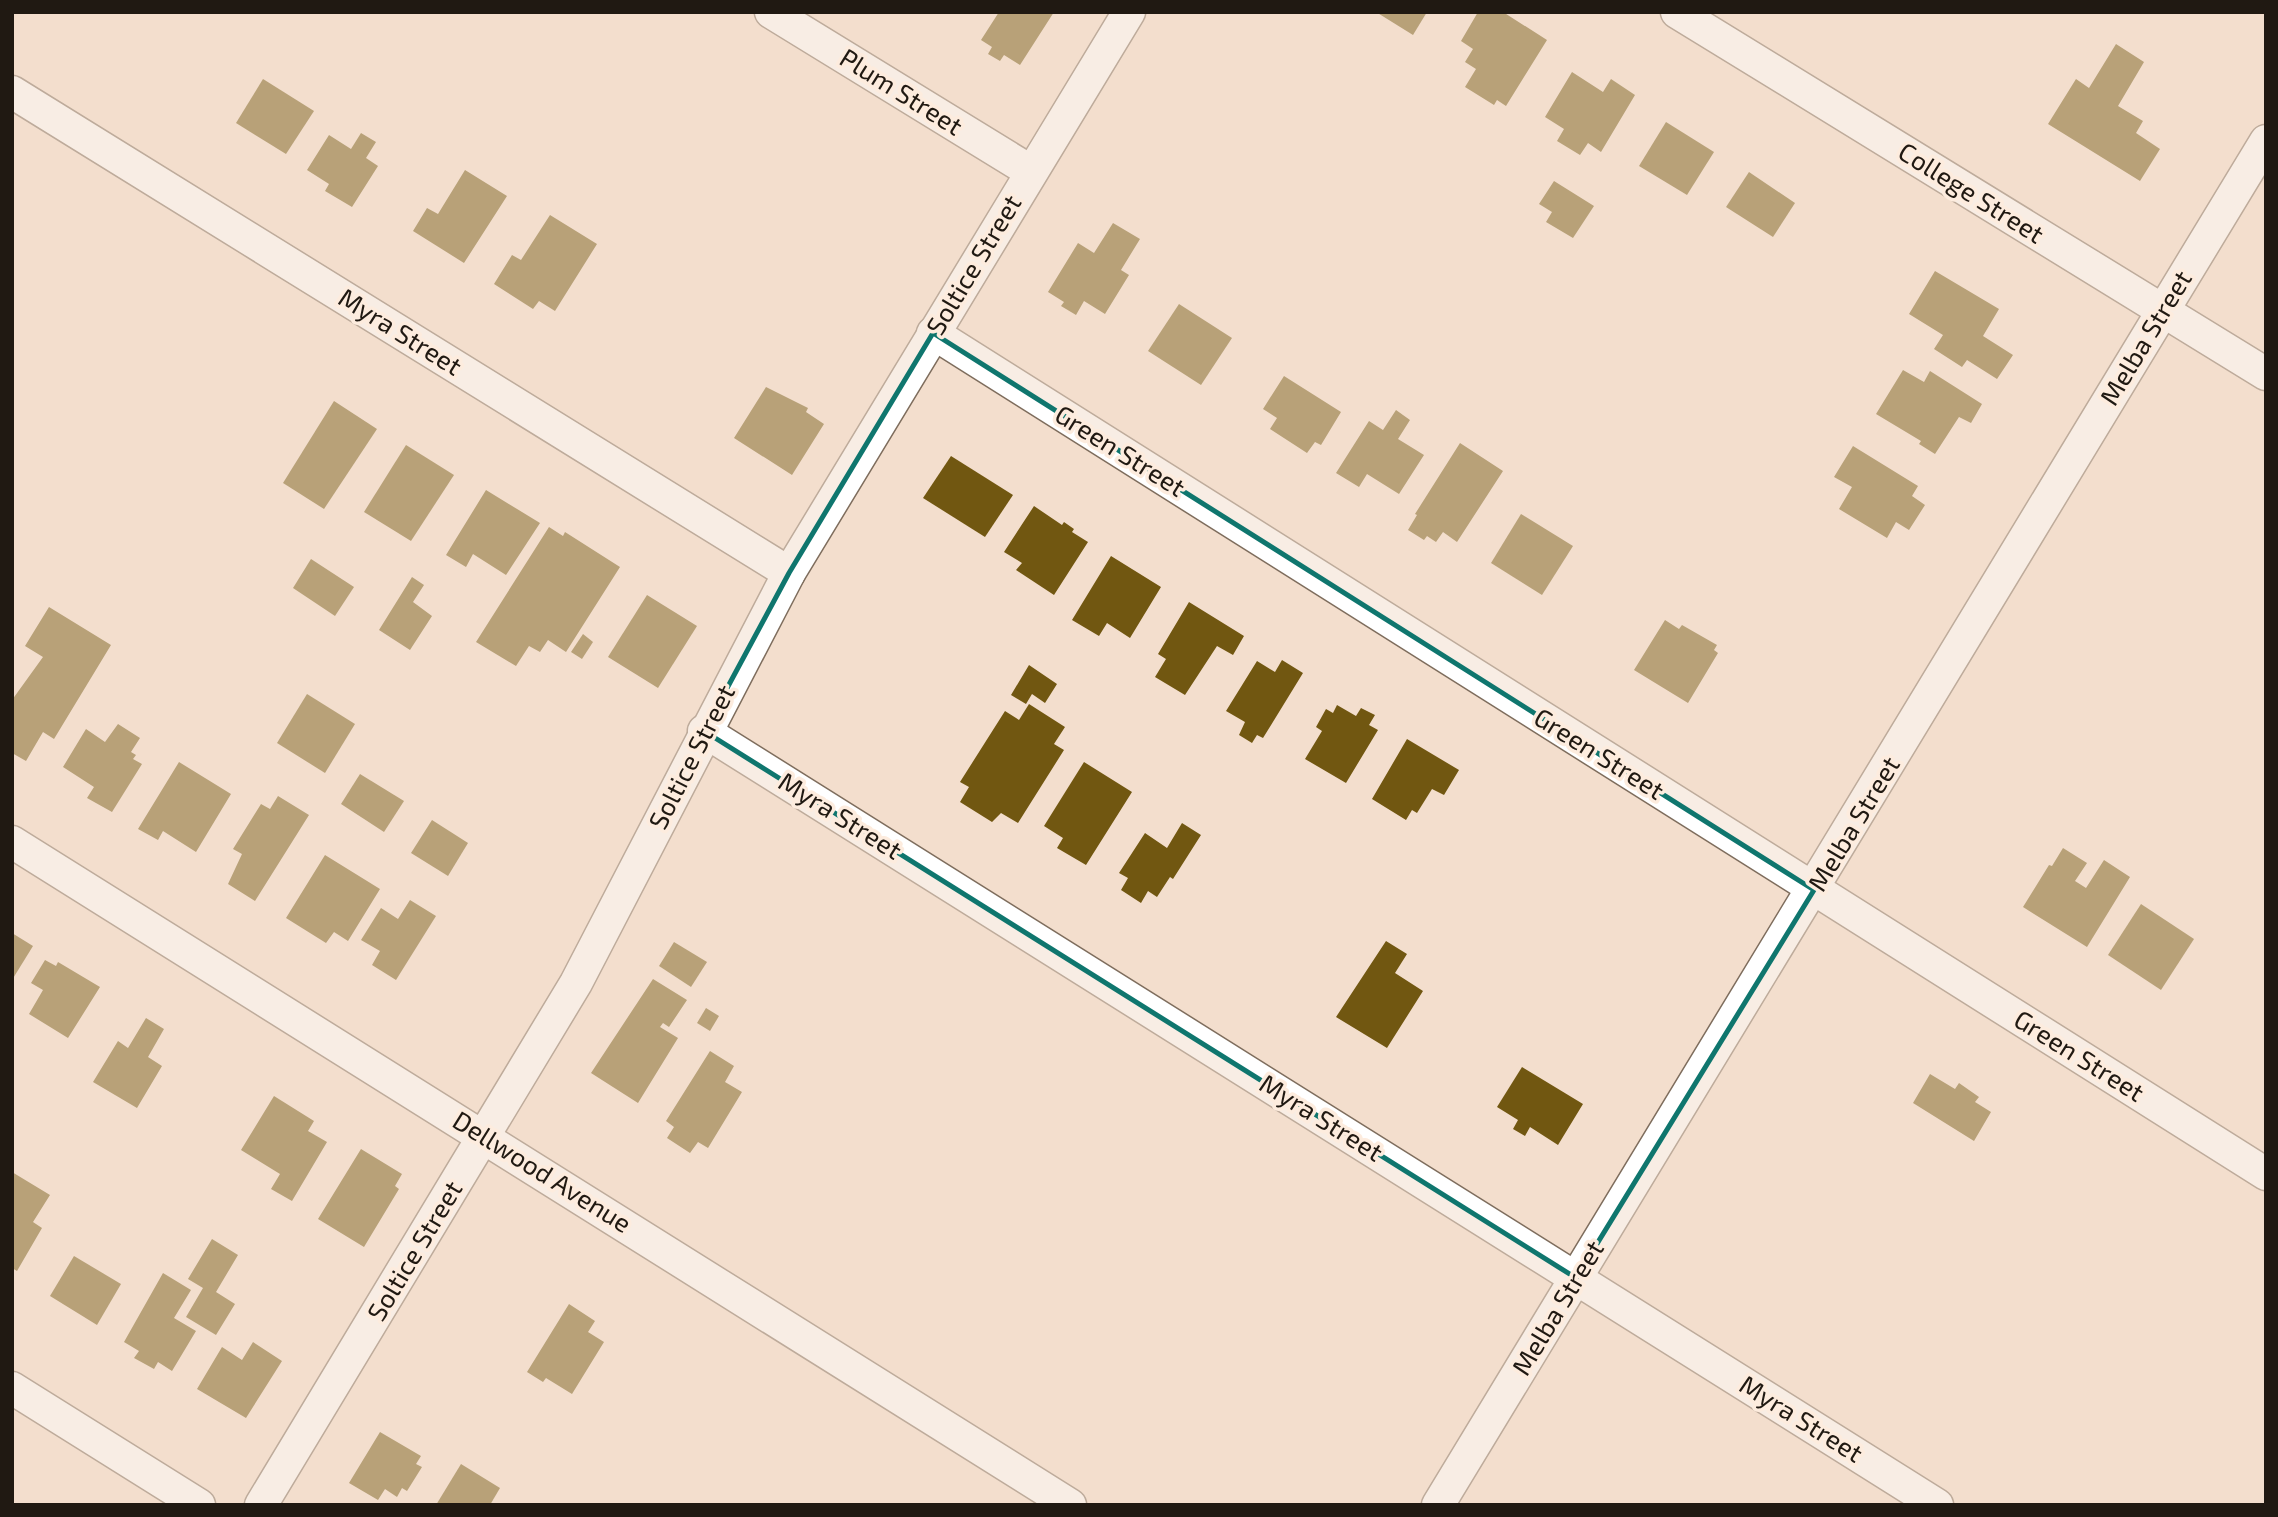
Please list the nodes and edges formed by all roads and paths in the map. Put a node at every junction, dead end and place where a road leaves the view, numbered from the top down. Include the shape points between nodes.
1 (771, 12) edge
2 (1129, 12) edge
3 (1677, 12) edge
4 (12, 92) edge
5 (2266, 141) edge
6 (1030, 171) junction
7 (2163, 311) junction
8 (933, 333) junction
9 (2266, 374) edge
10 (789, 573) junction
11 (704, 731) junction
12 (12, 842) edge
13 (1814, 890) junction
14 (485, 1136) junction
15 (2266, 1174) edge
16 (1576, 1278) junction
17 (12, 1388) edge
18 (199, 1505) edge
19 (261, 1505) edge
20 (1070, 1505) edge
21 (1438, 1505) edge
22 (1937, 1505) edge

1 - 6 street, Plum Street
2 - 6 street, Soltice Street
3 - 7 street, College Street
4 - 10 street, Myra Street
5 - 7 street, Melba Street
6 - 8 street, Soltice Street
7 - 9 street, College Street
7 - 13 street, Melba Street
8 - 10 street, Soltice Street
8 - 13 street, Green Street
10 - 11 street, Soltice Street
11 - 14 street, Soltice Street via 576,983
11 - 16 street, Myra Street
12 - 14 street, Dellwood Avenue
13 - 15 street, Green Street
13 - 16 street, Melba Street
14 - 19 street, Soltice Street
14 - 20 street, Dellwood Avenue
16 - 21 street, Melba Street
16 - 22 street, Myra Street
17 - 18 street

